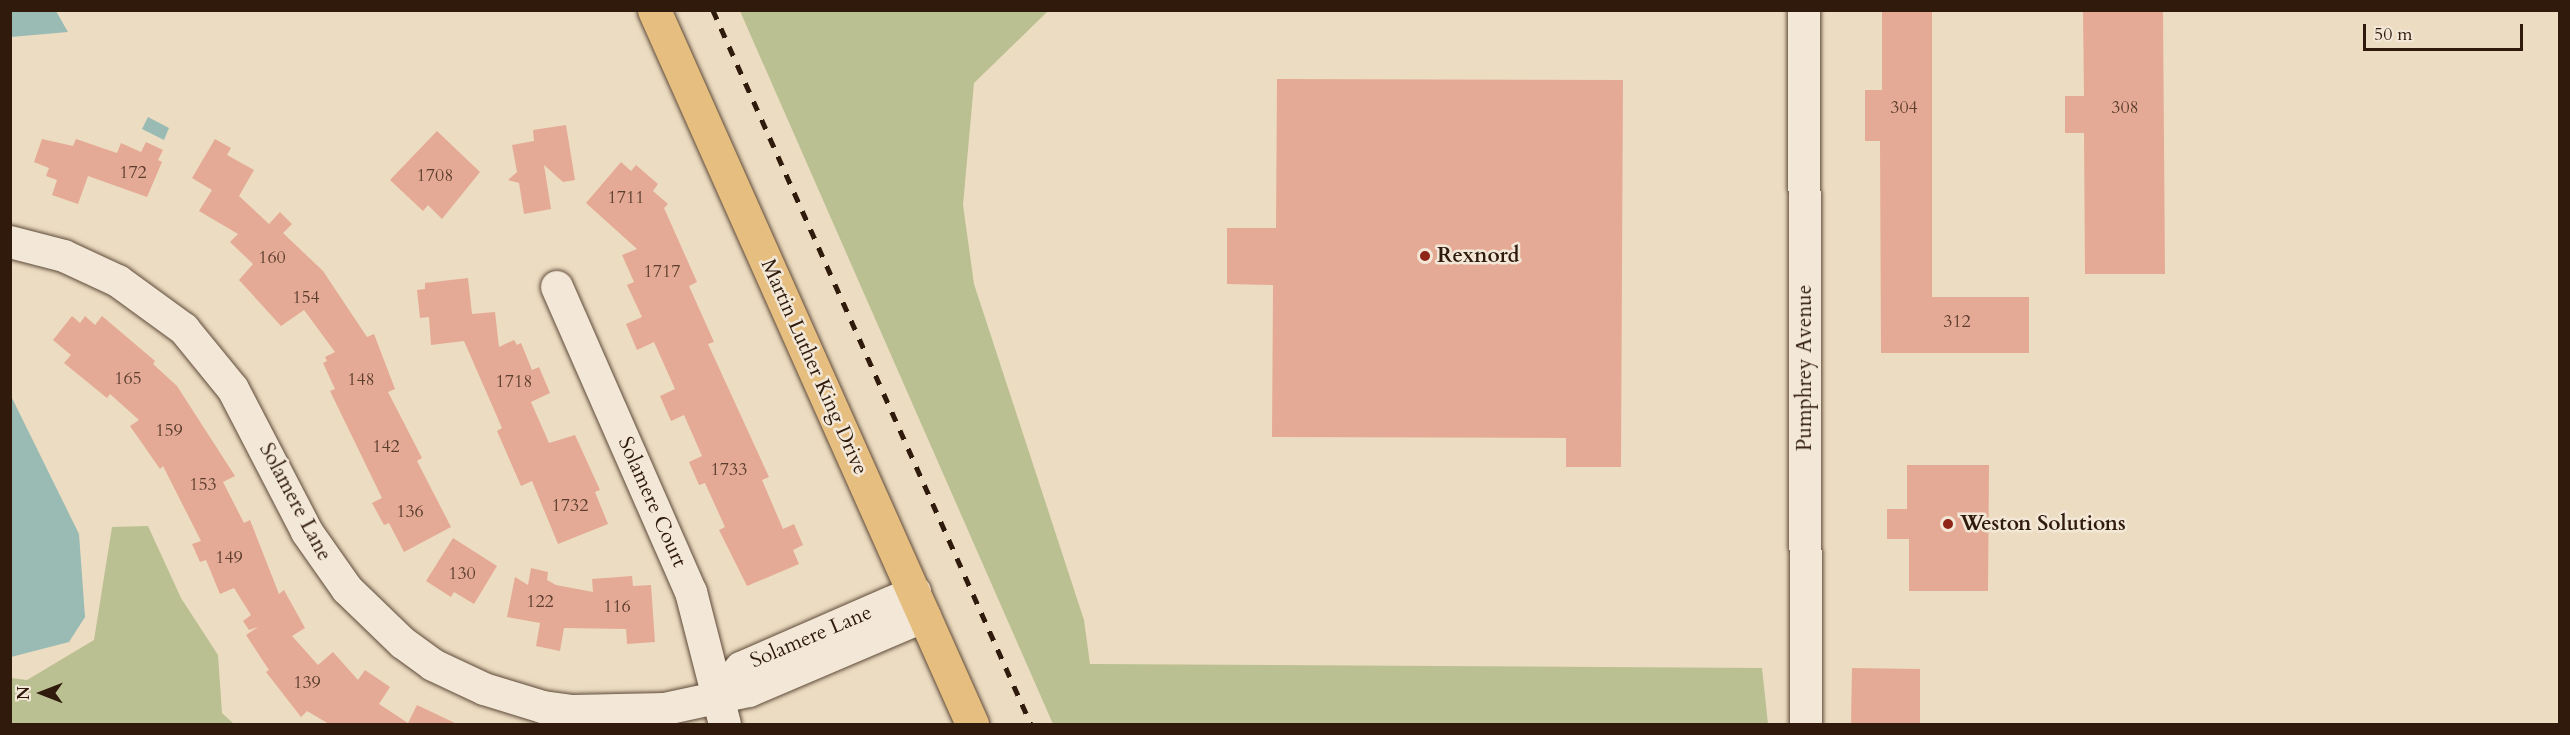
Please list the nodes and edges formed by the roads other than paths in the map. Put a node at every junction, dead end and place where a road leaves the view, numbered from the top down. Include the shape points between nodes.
1 (654, 10) edge
2 (1804, 10) edge
3 (10, 242) edge
4 (557, 287) dead end
5 (920, 604) junction
6 (721, 710) edge
7 (972, 724) edge
8 (1806, 724) edge

1 - 5 main road, Martin Luther King Drive
2 - 8 street, Pumphrey Avenue
3 - 6 street, Solamere Lane via 64,256 118,281 184,329 233,389 328,565 380,624 433,664 484,689 543,707 573,711
4 - 6 street, Solamere Court via 687,582
5 - 6 street, Solamere Lane via 748,691
5 - 7 main road, Martin Luther King Drive

